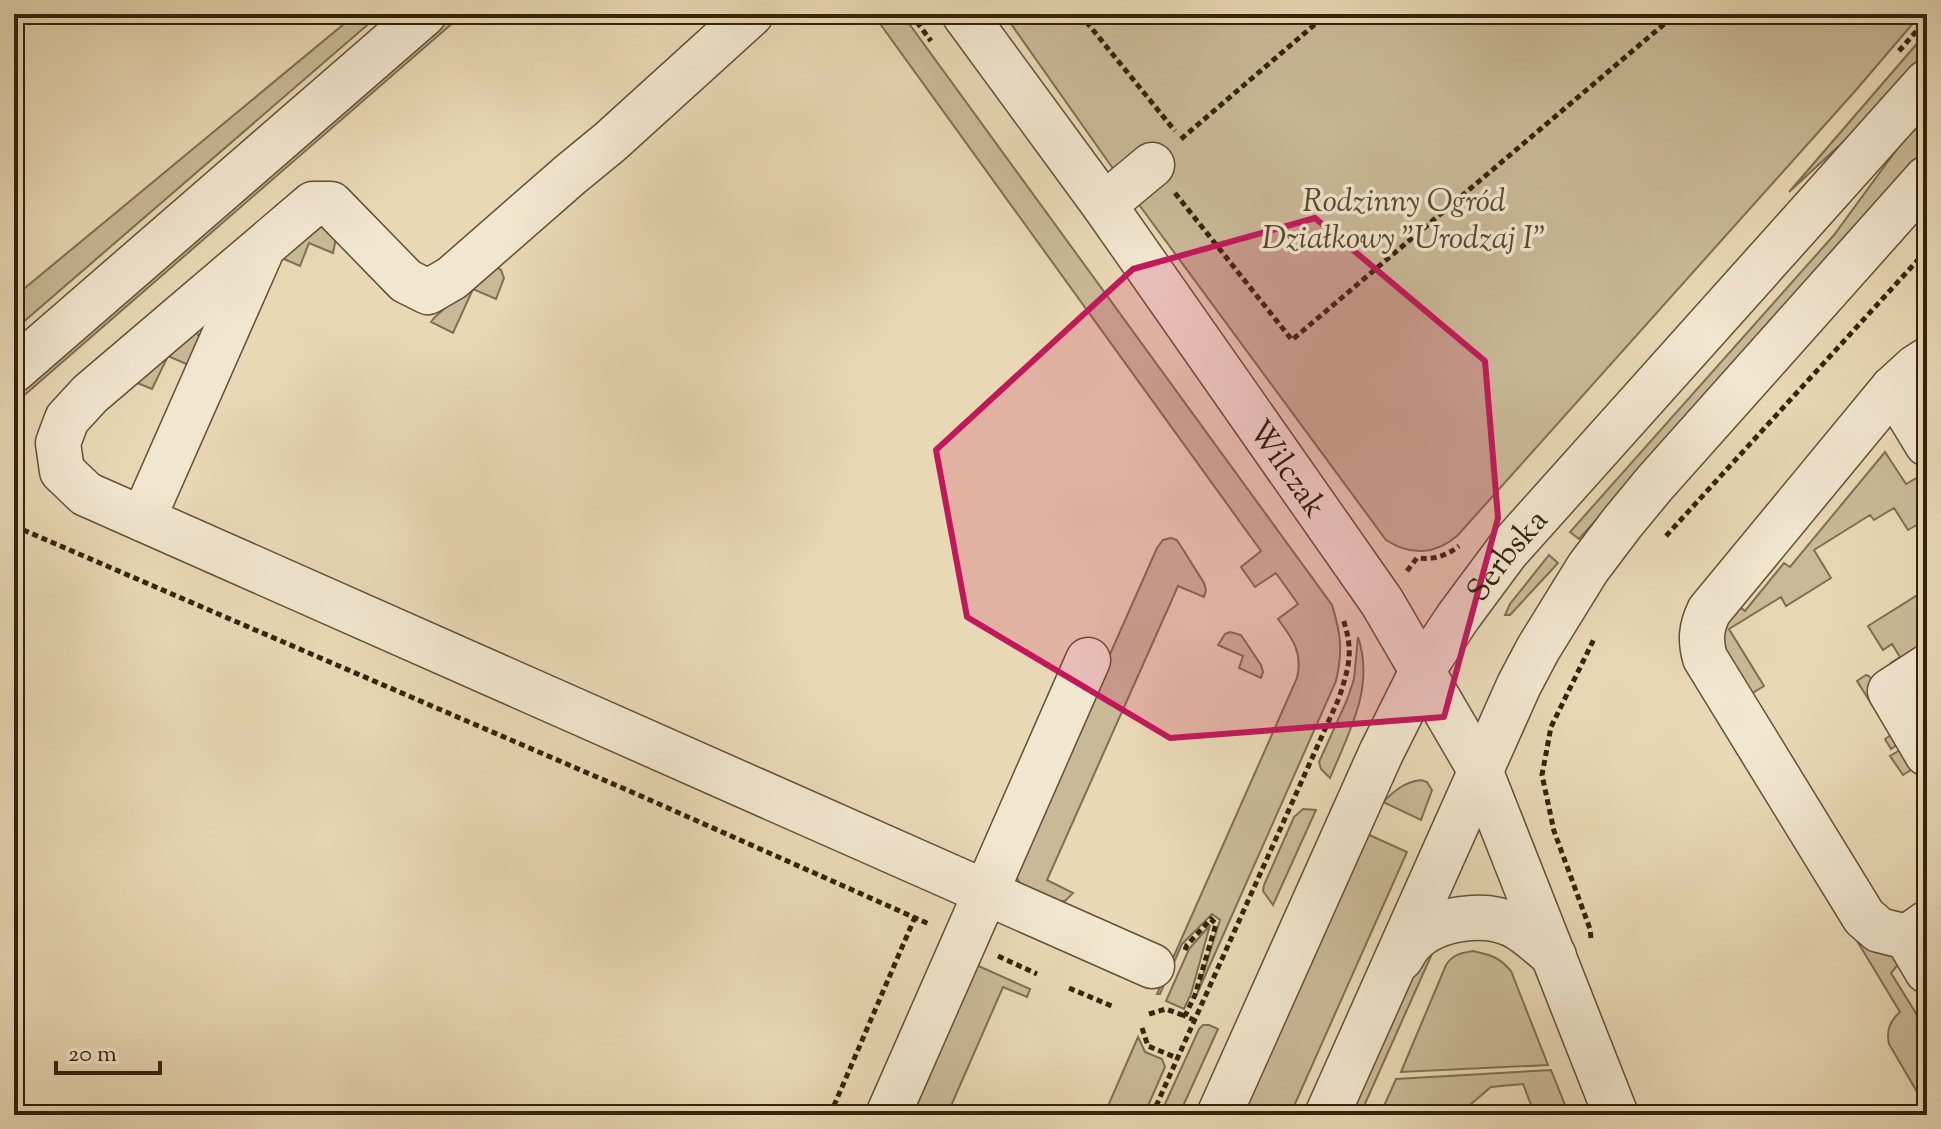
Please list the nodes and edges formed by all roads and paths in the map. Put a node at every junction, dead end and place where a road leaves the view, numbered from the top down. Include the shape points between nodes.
1 (424, 14) edge
2 (751, 14) edge
3 (964, 14) edge
4 (1327, 14) edge
5 (1663, 14) edge
6 (1676, 14) edge
7 (1669, 20) junction
8 (1927, 82) edge
9 (1167, 152) joint
10 (1927, 178) edge
11 (1104, 205) junction
12 (265, 244) junction
13 (1927, 250) edge
14 (1292, 340) dead end
15 (1927, 360) edge
16 (14, 370) edge
17 (1893, 388) junction
18 (1927, 444) edge
19 (143, 519) junction
20 (14, 526) edge
21 (1658, 545) dead end
22 (1599, 627) dead end
23 (1350, 639) dead end
24 (1088, 660) dead end
25 (1927, 667) edge
26 (1422, 671) junction
27 (1927, 754) edge
28 (1480, 770) junction
29 (1554, 831) dead end
30 (987, 891) junction
31 (1920, 944) edge
32 (995, 955) dead end
33 (1554, 957) junction
34 (1152, 966) dead end
35 (1037, 974) dead end
36 (1386, 980) junction
37 (1069, 988) dead end
38 (1114, 1007) dead end
39 (1149, 1014) dead end
40 (1185, 1016) dead end
41 (1142, 1028) dead end
42 (1177, 1058) junction
43 (830, 1115) edge
44 (888, 1115) edge
45 (1152, 1115) edge
46 (1219, 1115) edge
47 (1327, 1115) edge
48 (1616, 1115) edge

1 - 16 street
2 - 12 street via 452,278 428,292 406,281 331,204 313,204
3 - 11 street, Wilczak
4 - 9 path
5 - 7 path
6 - 7 path
7 - 14 path
8 - 26 street, Serbska via 1507,551
9 - 11 street
10 - 28 street via 1655,483 1588,568 1538,649
11 - 26 street, Wilczak via 1382,602
12 - 19 street
12 - 19 street via 67,419 58,443 62,471 86,494
13 - 21 path
15 - 17 street
17 - 18 street
17 - 31 street via 1709,611 1701,643 1705,658 1864,917 1879,930
19 - 30 street
20 - 43 path via 915,917
22 - 29 path via 1551,727 1542,775
23 - 42 path via 1339,698
24 - 30 street
25 - 27 street via 1890,691
26 - 28 street, Wilczak
26 - 46 street, Serbska
28 - 33 street, Wilczak
28 - 36 street
30 - 34 street
30 - 44 street
32 - 35 path
33 - 36 street via 1505,922 1453,921 1412,941
33 - 48 street, Wilczak
36 - 47 street
37 - 38 path
39 - 40 path via 1166,1009
41 - 42 path via 1148,1046
42 - 45 path

